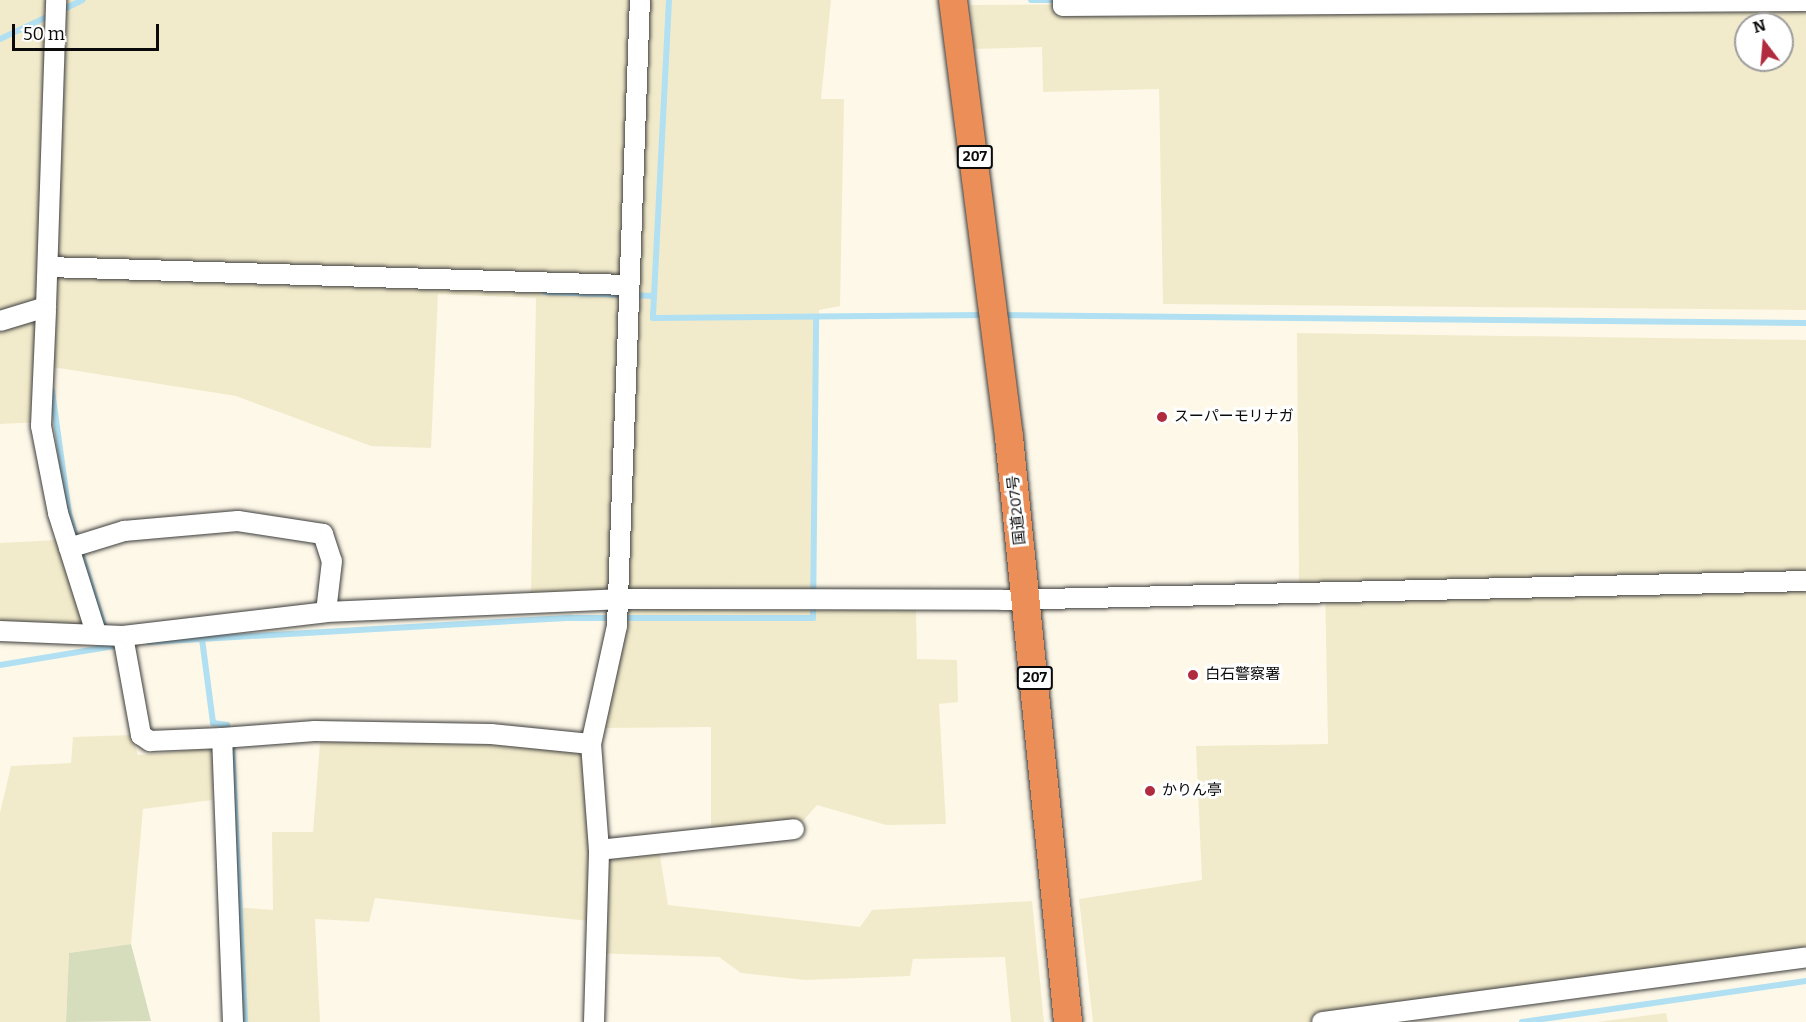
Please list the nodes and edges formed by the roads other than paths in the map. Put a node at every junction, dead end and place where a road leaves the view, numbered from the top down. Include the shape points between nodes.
1 (56, 0) edge
2 (640, 0) edge
3 (1063, 0) edge
4 (1806, 1) edge
5 (954, 5) edge
6 (48, 267) junction
7 (628, 293) junction
8 (46, 319) dead end
9 (0, 321) edge
10 (76, 545) junction
11 (1806, 581) edge
12 (1027, 597) junction
13 (326, 612) junction
14 (617, 612) junction
15 (0, 631) edge
16 (113, 639) junction
17 (229, 738) junction
18 (591, 744) junction
19 (794, 829) dead end
20 (599, 850) junction
21 (1806, 957) edge
22 (233, 1022) edge
23 (594, 1022) edge
24 (1068, 1022) edge
25 (1322, 1022) edge

1 - 6 street
2 - 7 street
3 - 4 street via 1063,6
5 - 12 highway, 国道207号 / 207
6 - 7 street
6 - 9 street via 46,307
7 - 14 street
8 - 10 street via 41,426
10 - 13 street via 124,531 238,521 323,534 332,561
10 - 16 street
11 - 12 street
12 - 14 street via 813,599
12 - 24 highway, 国道207号 / 207
13 - 14 street
13 - 16 street
14 - 18 street
15 - 16 street
16 - 17 street via 141,735 150,741
17 - 18 street via 315,730 456,733
17 - 22 street
18 - 20 street
19 - 20 street
20 - 23 street
21 - 25 street

